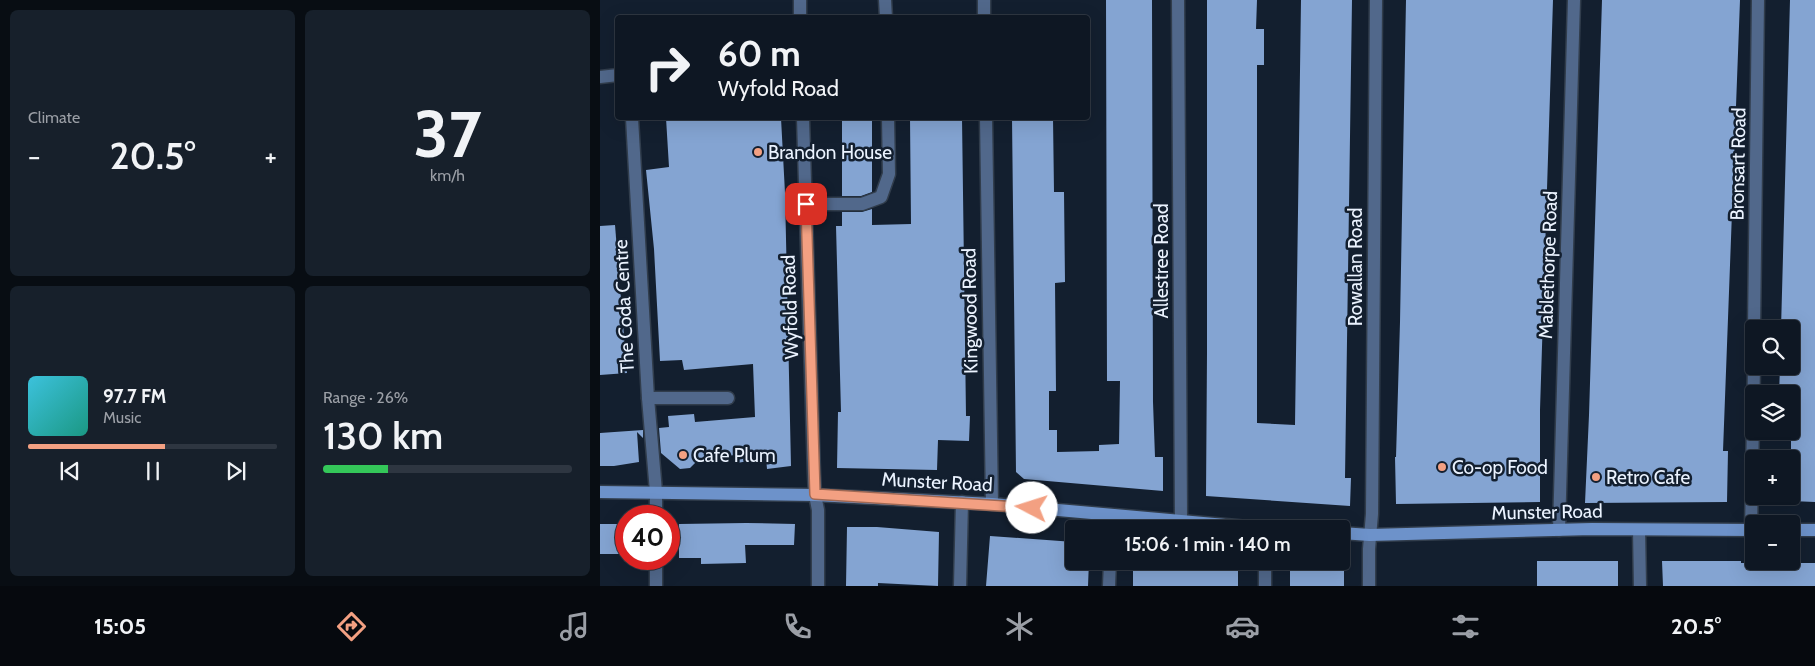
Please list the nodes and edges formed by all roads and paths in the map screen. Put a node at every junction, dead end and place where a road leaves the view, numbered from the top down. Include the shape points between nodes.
1 (800, 0) edge
2 (885, 0) edge
3 (984, 0) edge
4 (1178, 0) edge
5 (1376, 0) edge
6 (1574, 0) edge
7 (1758, 0) edge
8 (800, 15) edge
9 (886, 15) edge
10 (984, 15) edge
11 (615, 75) edge
12 (600, 77) edge
13 (632, 120) edge
14 (803, 120) edge
15 (888, 120) edge
16 (986, 120) edge
17 (806, 204) junction
18 (1754, 320) edge
19 (1754, 375) edge
20 (648, 398) junction
21 (728, 398) dead end
22 (600, 492) edge
23 (656, 492) junction
24 (815, 494) junction
25 (962, 502) junction
26 (992, 504) junction
27 (656, 505) edge
28 (1110, 515) junction
29 (1753, 515) edge
30 (1110, 520) edge
31 (1169, 520) edge
32 (1181, 520) edge
33 (1559, 530) junction
34 (1639, 530) junction
35 (1745, 530) edge
36 (1800, 530) edge
37 (1815, 530) edge
38 (1350, 534) edge
39 (1370, 535) junction
40 (656, 570) edge
41 (1110, 570) edge
42 (1265, 570) edge
43 (656, 586) edge
44 (818, 586) edge
45 (960, 586) edge
46 (1109, 586) edge
47 (1266, 586) edge
48 (1369, 586) edge
49 (1640, 586) edge

1 - 8 street
2 - 9 street
3 - 10 street
4 - 32 street, Allestree Road
5 - 39 street, Rowallan Road
6 - 33 street, Mablethorpe Road
7 - 18 street, Bronsart Road
11 - 12 street
13 - 20 street, The Coda Centre
14 - 17 street, Wyfold Road
15 - 17 street via 889,174 881,197 862,204
16 - 26 street, Kingwood Road
17 - 24 street, Wyfold Road
19 - 29 street
20 - 21 street
20 - 23 street, The Coda Centre
22 - 23 street, Munster Road
23 - 24 street, Munster Road
23 - 27 street, The Coda Centre
24 - 25 street, Munster Road
24 - 44 street, Wyfold Road
25 - 26 street, Munster Road
25 - 45 street
26 - 28 street, Munster Road
28 - 30 street
28 - 31 street, Munster Road
33 - 34 street, Munster Road
33 - 39 street, Munster Road
34 - 35 street, Munster Road
34 - 49 street
36 - 37 street
38 - 39 street, Munster Road
39 - 48 street, Rowallan Road
40 - 43 street
41 - 46 street
42 - 47 street

